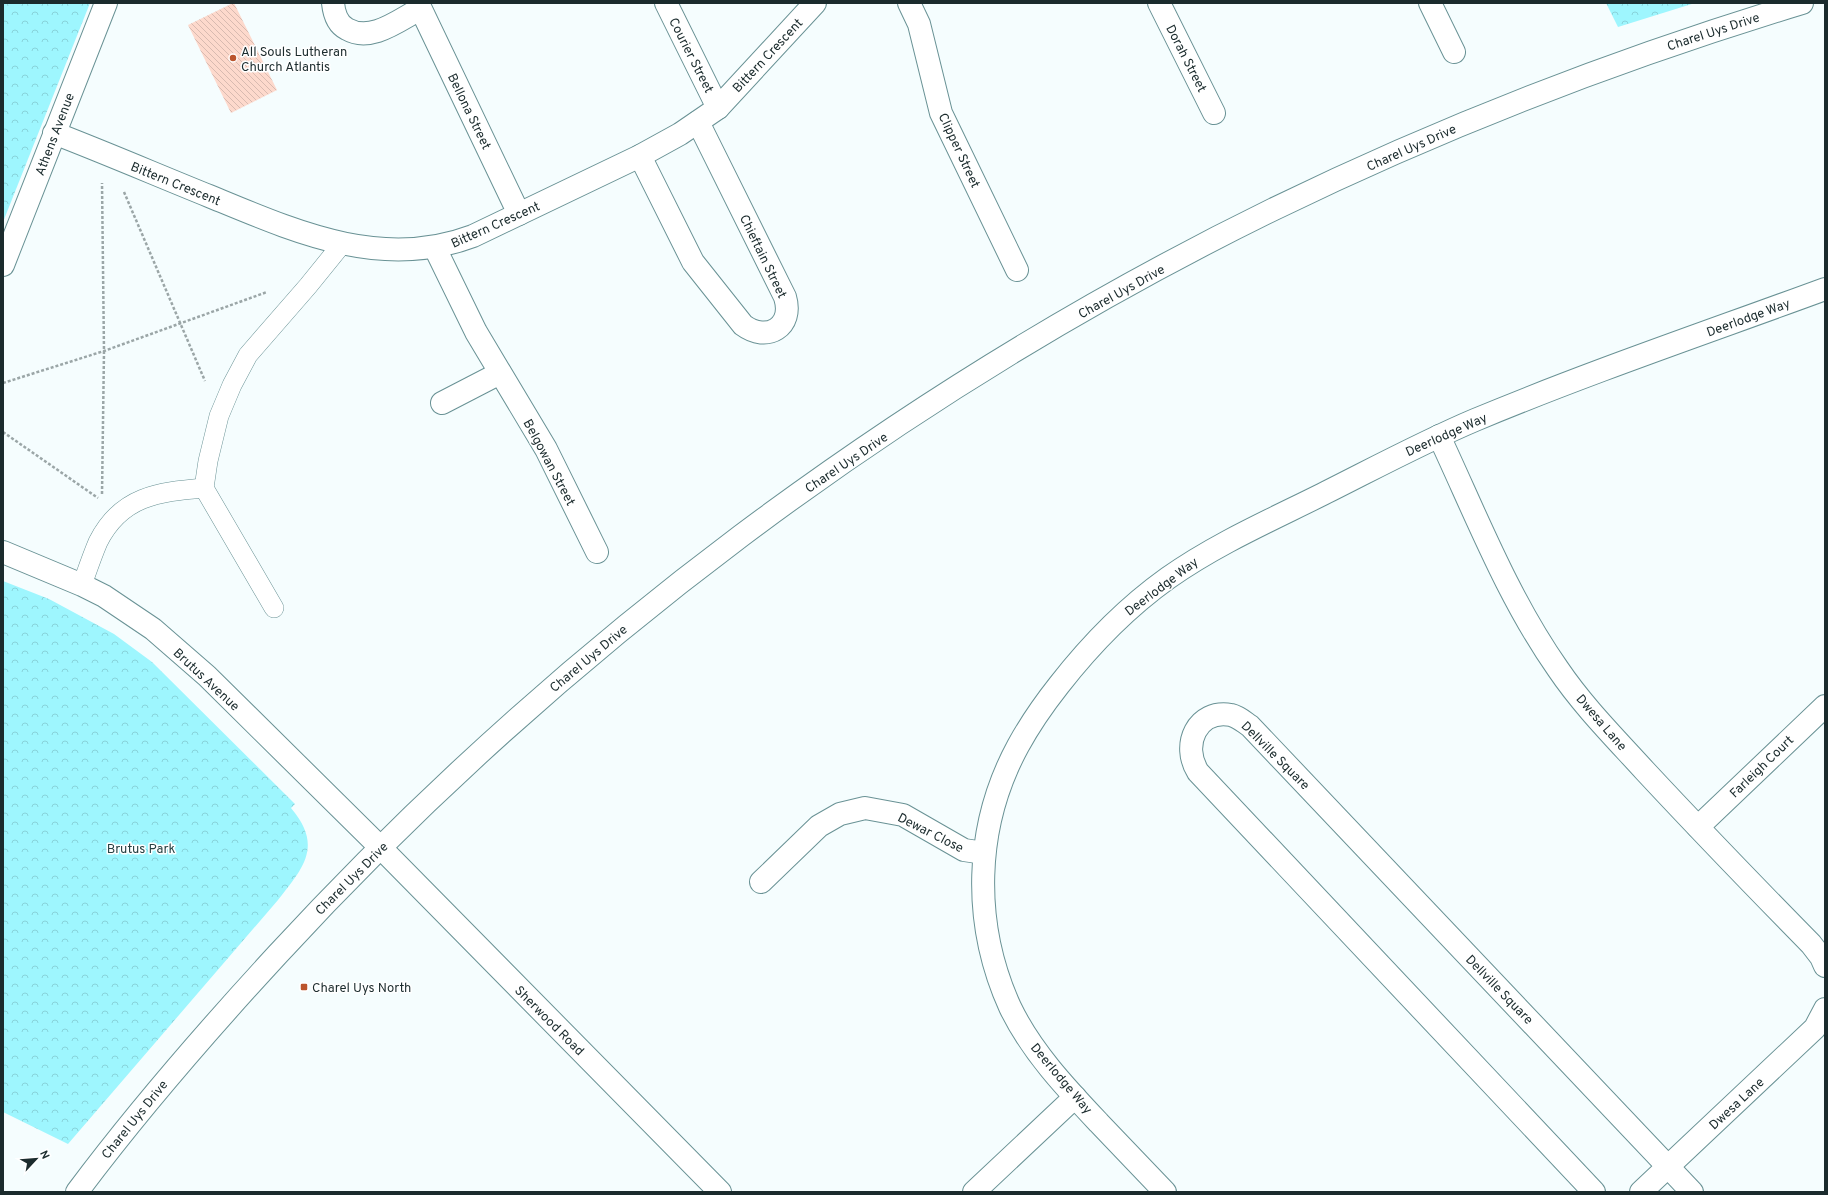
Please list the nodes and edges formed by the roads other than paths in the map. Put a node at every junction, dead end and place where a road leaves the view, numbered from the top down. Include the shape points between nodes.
1 (106, 3) edge
2 (333, 3) edge
3 (666, 3) edge
4 (815, 3) edge
5 (909, 3) edge
6 (1160, 3) edge
7 (1430, 3) edge
8 (1802, 3) edge
9 (419, 6) edge
10 (1454, 52) dead end
11 (718, 108) junction
12 (1214, 113) dead end
13 (698, 122) junction
14 (54, 133) junction
15 (640, 156) junction
16 (519, 214) junction
17 (342, 244) junction
18 (435, 248) junction
19 (3, 265) edge
20 (1017, 270) dead end
21 (1825, 289) edge
22 (500, 373) junction
23 (442, 403) dead end
24 (1439, 436) junction
25 (204, 488) junction
26 (3, 552) edge
27 (597, 552) dead end
28 (82, 585) junction
29 (274, 608) dead end
30 (1825, 706) edge
31 (1698, 827) junction
32 (380, 848) junction
33 (984, 853) junction
34 (761, 882) dead end
35 (1825, 966) edge
36 (1825, 1009) edge
37 (1075, 1097) junction
38 (1668, 1167) junction
39 (77, 1192) edge
40 (720, 1192) edge
41 (974, 1192) edge
42 (1165, 1192) edge
43 (1594, 1192) edge
44 (1642, 1192) edge
45 (1692, 1192) edge

1 - 14 street, Athens Avenue
2 - 9 street, Bellona Street via 339,23 363,35 380,30
3 - 11 street, Courier Street
4 - 11 street, Bittern Crescent
5 - 20 street, Clipper Street via 919,24 941,113
6 - 12 street, Dorah Street
7 - 10 street
8 - 32 street, Charel Uys Drive via 1612,65 1480,116 1273,210 1194,250 1040,337 890,432 724,548 532,706
9 - 16 street, Bellona Street
11 - 13 street, Bittern Crescent
13 - 15 street, Bittern Crescent
13 - 15 street, Chieftain Street via 785,297 787,315 777,329 759,334 750,331 738,319 693,262
14 - 17 street, Bittern Crescent via 257,216
14 - 19 street, Athens Avenue
15 - 16 street, Bittern Crescent
16 - 18 street, Bittern Crescent via 473,236
17 - 18 street, Bittern Crescent via 389,250
17 - 25 lane via 248,355 219,416
18 - 22 street, Belgowan Street via 476,332
21 - 24 street, Deerlodge Way via 1529,399
22 - 23 street
22 - 27 street, Belgowan Street via 546,449
24 - 31 street, Dwesa Lane via 1531,628 1558,670 1604,726
24 - 33 street, Deerlodge Way via 1202,556 1152,590 1107,629 1080,658 1051,696 1017,747 989,820
25 - 28 lane via 166,491 151,495 122,511 108,525 98,542
25 - 29 lane
26 - 28 street, Brutus Avenue
28 - 32 street, Brutus Avenue via 135,616 207,676
30 - 31 street, Farleigh Court
31 - 35 street, Dwesa Lane via 1811,944
32 - 39 street, Charel Uys Drive via 327,901 231,1006 129,1123
32 - 40 street, Sherwood Road
33 - 34 street, Dewar Close via 964,850 903,814 865,808 840,814 819,826
33 - 37 street, Deerlodge Way via 982,880 988,942 998,976 1011,1010 1029,1040
36 - 38 street, Dwesa Lane via 1815,1028
37 - 41 street
37 - 42 street, Deerlodge Way
38 - 43 street, Dellville Square via 1250,726 1231,715 1209,718 1194,733 1190,742 1192,763 1198,772
38 - 44 street, Dwesa Lane
38 - 45 street, Dellville Square

